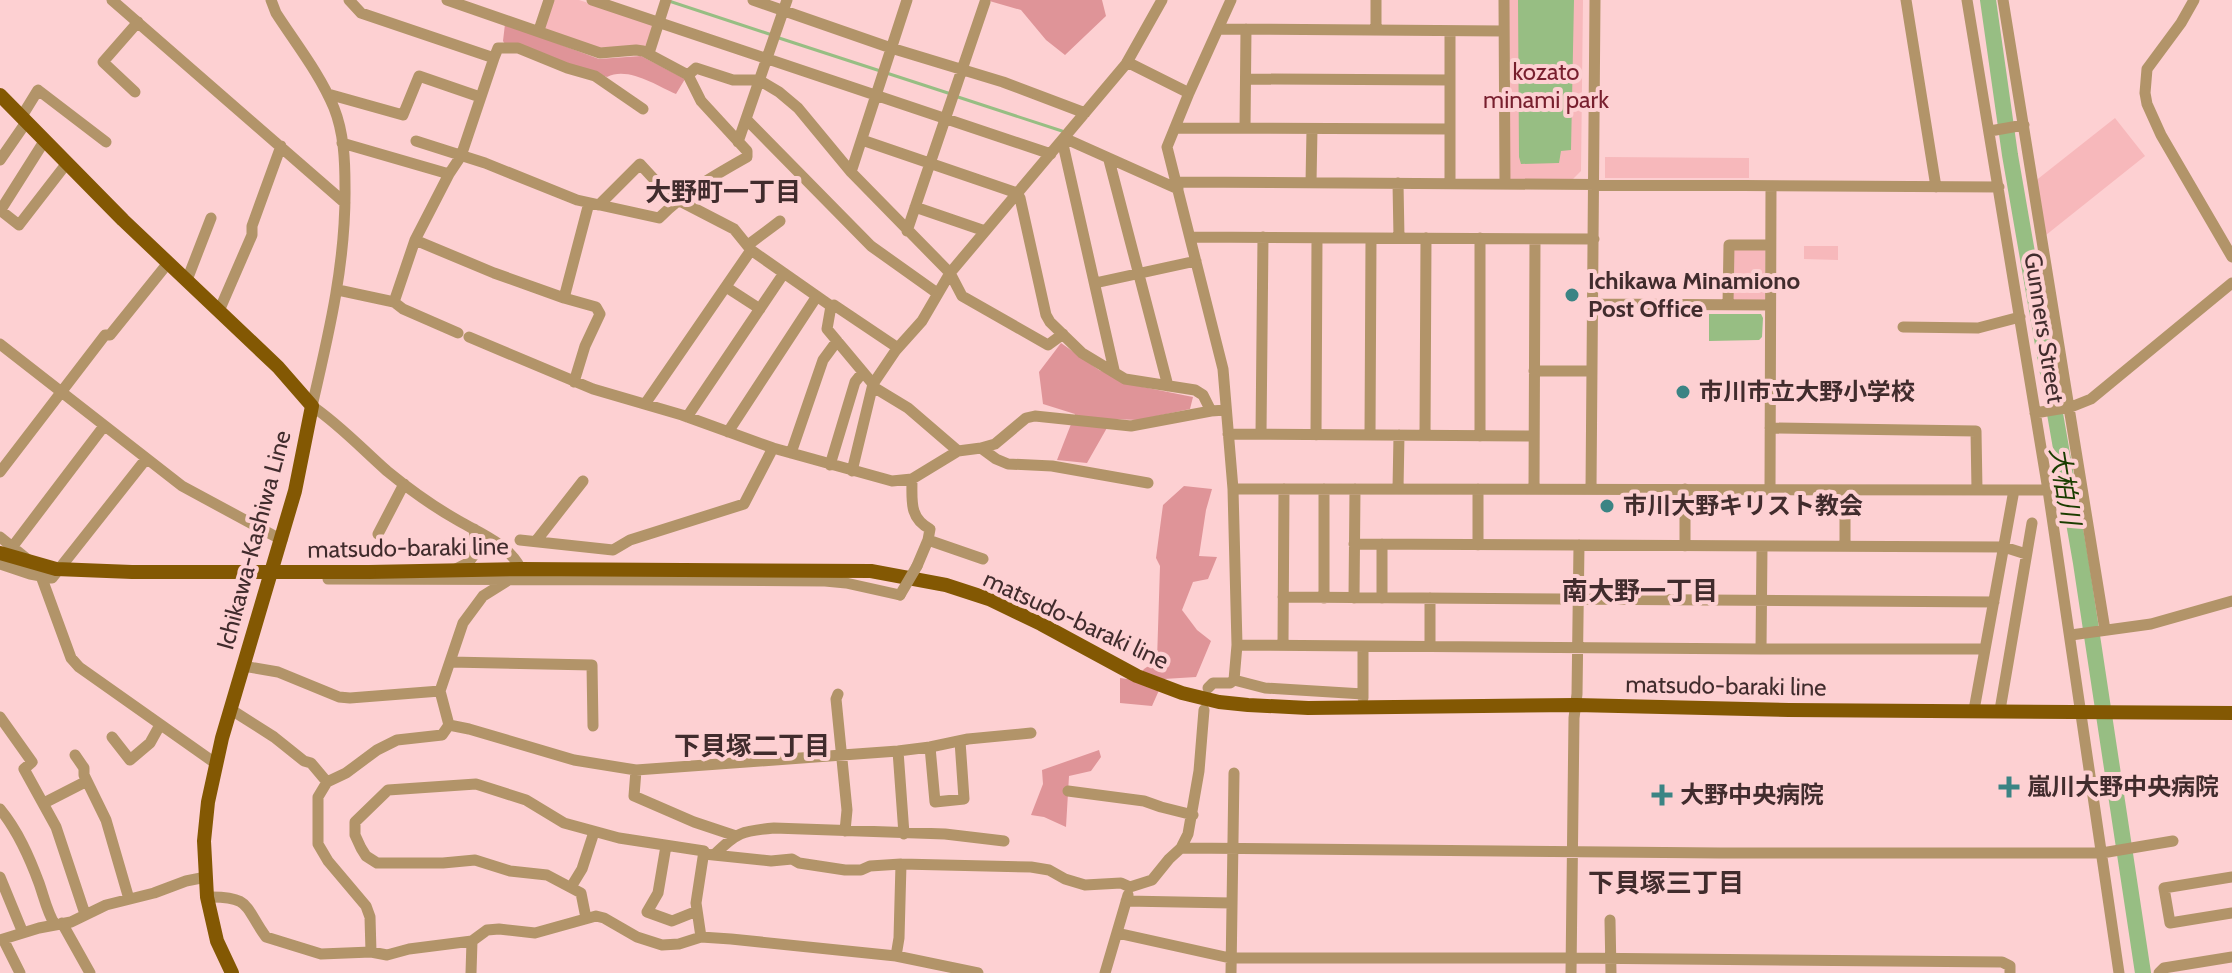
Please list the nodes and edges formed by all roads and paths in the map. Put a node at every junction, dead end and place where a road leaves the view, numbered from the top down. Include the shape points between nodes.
1 (112, 0) edge
2 (271, 0) edge
3 (349, 0) edge
4 (447, 0) edge
5 (549, 0) edge
6 (592, 0) edge
7 (666, 0) edge
8 (753, 0) edge
9 (907, 0) edge
10 (1162, 0) edge
11 (1231, 0) edge
12 (1376, 0) edge
13 (1504, 0) edge
14 (1595, 0) edge
15 (1906, 0) edge
16 (1967, 0) edge
17 (2003, 0) edge
18 (2194, 0) edge
19 (985, 2) edge
20 (785, 5) edge
21 (138, 22) junction
22 (659, 22) junction
23 (1219, 29) junction
24 (1246, 29) junction
25 (539, 30) junction
26 (1376, 30) junction
27 (1450, 31) junction
28 (1504, 31) junction
29 (891, 48) junction
30 (649, 53) junction
31 (494, 58) junction
32 (768, 58) junction
33 (1127, 62) junction
34 (962, 70) junction
35 (688, 75) junction
36 (1246, 79) junction
37 (759, 80) junction
38 (1450, 80) junction
39 (135, 92) dead end
40 (1189, 93) junction
41 (328, 94) junction
42 (0, 95) edge
43 (876, 96) junction
44 (480, 97) junction
45 (643, 109) dead end
46 (1085, 113) junction
47 (24, 118) junction
48 (946, 119) junction
49 (747, 120) junction
50 (2024, 125) junction
51 (1175, 128) junction
52 (1245, 128) junction
53 (1312, 129) junction
54 (1450, 129) junction
55 (1990, 131) junction
56 (1063, 139) junction
57 (45, 140) junction
58 (862, 140) junction
59 (416, 141) dead end
60 (106, 142) dead end
61 (738, 142) junction
62 (342, 143) junction
63 (281, 146) junction
64 (1051, 154) junction
65 (461, 156) junction
66 (0, 160) edge
67 (1109, 160) junction
68 (67, 163) junction
69 (930, 164) junction
70 (851, 172) junction
71 (449, 174) junction
72 (1311, 183) junction
73 (1398, 183) junction
74 (1450, 183) junction
75 (1505, 184) junction
76 (1594, 184) junction
77 (1177, 186) junction
78 (1771, 186) junction
79 (1936, 187) junction
80 (1999, 187) junction
81 (1017, 193) junction
82 (676, 201) junction
83 (345, 203) junction
84 (594, 204) junction
85 (915, 207) junction
86 (0, 210) edge
87 (211, 218) dead end
88 (780, 221) dead end
89 (907, 231) junction
90 (985, 231) junction
91 (1190, 237) junction
92 (1263, 237) junction
93 (1317, 238) junction
94 (1371, 238) junction
95 (1399, 238) junction
96 (1426, 238) junction
97 (1480, 238) junction
98 (1535, 239) junction
99 (1594, 239) junction
100 (415, 240) junction
101 (1770, 245) junction
102 (750, 248) junction
103 (2232, 257) edge
104 (1196, 261) junction
105 (168, 263) junction
106 (784, 273) junction
107 (950, 273) junction
108 (1139, 274) junction
109 (187, 280) junction
110 (1095, 283) junction
111 (2232, 283) edge
112 (726, 287) junction
113 (338, 290) junction
114 (937, 293) junction
115 (817, 296) junction
116 (564, 298) junction
117 (394, 302) junction
118 (1593, 304) junction
119 (1728, 305) junction
120 (1770, 305) junction
121 (831, 306) junction
122 (760, 309) junction
123 (219, 311) junction
124 (2020, 317) junction
125 (1903, 328) dead end
126 (1063, 334) junction
127 (837, 341) junction
128 (0, 344) edge
129 (898, 348) junction
130 (1114, 370) junction
131 (1534, 371) junction
132 (1592, 371) junction
133 (863, 372) junction
134 (574, 382) junction
135 (873, 384) junction
136 (1168, 386) junction
137 (62, 393) junction
138 (645, 404) junction
139 (312, 406) junction
140 (2071, 407) junction
141 (1226, 410) junction
142 (1211, 411) junction
143 (2035, 413) junction
144 (687, 417) junction
145 (104, 426) junction
146 (1770, 428) junction
147 (728, 432) junction
148 (1228, 434) junction
149 (1261, 434) junction
150 (1316, 435) junction
151 (1370, 435) junction
152 (1399, 435) junction
153 (1425, 435) junction
154 (1480, 436) junction
155 (1534, 436) junction
156 (773, 448) junction
157 (981, 448) junction
158 (958, 451) junction
159 (791, 453) junction
160 (146, 459) junction
161 (830, 465) junction
162 (852, 471) junction
163 (0, 472) edge
164 (912, 479) junction
165 (583, 481) dead end
166 (1148, 483) dead end
167 (404, 484) junction
168 (1233, 489) junction
169 (1284, 489) junction
170 (1324, 489) junction
171 (1355, 489) junction
172 (1398, 489) junction
173 (1478, 489) junction
174 (1534, 489) junction
175 (1591, 489) junction
176 (1685, 489) junction
177 (1770, 490) junction
178 (1845, 490) junction
179 (1977, 490) junction
180 (2014, 490) junction
181 (2048, 490) junction
182 (2032, 523) dead end
183 (474, 529) junction
184 (378, 534) dead end
185 (0, 537) edge
186 (282, 540) junction
187 (520, 540) dead end
188 (928, 540) junction
189 (536, 541) junction
190 (1354, 544) junction
191 (1382, 544) junction
192 (1478, 545) junction
193 (1579, 545) junction
194 (1845, 545) junction
195 (1685, 546) junction
196 (1762, 547) junction
197 (2004, 547) junction
198 (6, 549) edge
199 (2026, 554) junction
200 (983, 559) dead end
201 (0, 564) edge
202 (521, 569) junction
203 (444, 572) junction
204 (671, 575) junction
205 (41, 576) junction
206 (328, 579) dead end
207 (507, 581) junction
208 (1283, 597) junction
209 (1324, 598) junction
210 (1354, 598) junction
211 (1382, 598) junction
212 (1430, 598) junction
213 (1579, 599) junction
214 (1761, 601) junction
215 (2232, 601) edge
216 (1994, 602) junction
217 (2105, 630) junction
218 (2071, 635) junction
219 (1237, 645) junction
220 (1283, 645) junction
221 (1363, 646) junction
222 (1430, 646) junction
223 (1578, 647) junction
224 (1761, 649) junction
225 (1984, 649) junction
226 (450, 662) junction
227 (243, 666) junction
228 (1234, 680) junction
229 (1208, 688) dead end
230 (440, 691) junction
231 (838, 694) dead end
232 (1363, 700) junction
233 (1576, 705) junction
234 (230, 709) junction
235 (1204, 710) dead end
236 (1974, 710) junction
237 (2000, 710) junction
238 (2086, 711) junction
239 (2232, 713) edge
240 (0, 717) edge
241 (160, 725) junction
242 (449, 725) junction
243 (593, 726) dead end
244 (1031, 733) dead end
245 (112, 737) dead end
246 (960, 741) junction
247 (930, 747) junction
248 (898, 751) junction
249 (75, 755) dead end
250 (843, 756) junction
251 (215, 763) junction
252 (636, 770) junction
253 (1234, 773) dead end
254 (87, 781) junction
255 (327, 782) junction
256 (1068, 791) dead end
257 (44, 803) junction
258 (0, 809) edge
259 (1193, 815) junction
260 (845, 831) junction
261 (594, 832) junction
262 (904, 834) junction
263 (736, 836) junction
264 (1004, 841) dead end
265 (2173, 841) dead end
266 (666, 846) junction
267 (1181, 848) junction
268 (1233, 849) junction
269 (1573, 851) junction
270 (2107, 853) junction
271 (709, 854) junction
272 (901, 864) junction
273 (0, 877) edge
274 (206, 877) junction
275 (2232, 877) edge
276 (571, 887) junction
277 (1130, 887) junction
278 (207, 897) junction
279 (129, 899) junction
280 (1126, 901) junction
281 (1231, 903) junction
282 (697, 911) junction
283 (2232, 913) edge
284 (85, 914) junction
285 (586, 918) junction
286 (1610, 920) dead end
287 (59, 924) junction
288 (23, 933) junction
289 (1117, 933) junction
290 (701, 937) junction
291 (2, 940) edge
292 (472, 941) junction
293 (371, 952) junction
294 (896, 956) junction
295 (2232, 957) edge
296 (1230, 958) junction
297 (1571, 958) junction
298 (1610, 959) junction
299 (1743, 967) edge
300 (20, 973) edge
301 (90, 973) edge
302 (232, 973) edge
303 (471, 973) edge
304 (978, 973) edge
305 (1105, 973) edge
306 (1231, 973) edge
307 (1571, 973) edge
308 (1611, 973) edge
309 (2010, 973) edge
310 (2119, 973) edge
311 (2159, 973) edge

1 - 21 street
2 - 41 street
3 - 31 street via 361,13
4 - 25 street
5 - 25 street
6 - 22 street
7 - 22 street
8 - 20 street
9 - 29 street
10 - 33 street
11 - 23 street
12 - 26 street
13 - 28 street
14 - 76 street
15 - 79 street
16 - 55 street, Gunners Street
17 - 50 street
18 - 103 street via 2147,69 2145,93 2161,135
19 - 34 street
20 - 29 street
20 - 32 street
21 - 39 street via 103,62
21 - 63 street
22 - 30 street
22 - 32 street
23 - 24 street
23 - 40 street
24 - 26 street
24 - 36 street
25 - 30 street via 600,53
26 - 27 street
27 - 28 street
27 - 38 street
28 - 75 street
29 - 34 street
29 - 43 street
30 - 35 street
31 - 44 street
31 - 45 street via 498,48 518,48 595,76
32 - 37 street
32 - 43 street
33 - 40 street
33 - 46 street
34 - 46 street
34 - 48 street
35 - 37 street via 696,68 733,80
35 - 61 street via 701,101
36 - 38 street
36 - 52 street
37 - 49 street
37 - 70 street via 798,108
38 - 54 street
40 - 51 street
41 - 44 street via 403,115 419,76
41 - 62 street
42 - 47 main road, Ichikawa-Kashiwa Line
43 - 48 street
43 - 58 street
44 - 65 street
46 - 56 street
47 - 57 main road, Ichikawa-Kashiwa Line
47 - 60 street via 38,90
47 - 66 street
48 - 64 street
48 - 69 street
49 - 61 street
49 - 114 street via 871,246
50 - 55 street
50 - 140 street
51 - 52 street
51 - 77 street via 1167,147
52 - 53 street
53 - 54 street
53 - 72 street
54 - 74 street
55 - 80 street, Gunners Street
56 - 64 street
56 - 67 street
56 - 110 street
57 - 68 main road, Ichikawa-Kashiwa Line
57 - 86 street
58 - 69 street
58 - 70 street
59 - 65 street
61 - 82 street via 747,157
62 - 71 street
62 - 83 street
63 - 83 street
63 - 123 street via 252,235
64 - 81 street
65 - 71 street
65 - 84 street
67 - 77 street
67 - 108 street
68 - 86 street via 19,225
68 - 105 main road, Ichikawa-Kashiwa Line
69 - 81 street
69 - 85 street
70 - 89 street
71 - 100 street
72 - 73 street
72 - 77 street
73 - 74 street
73 - 95 street
74 - 75 street
75 - 76 street
76 - 78 street
76 - 99 street
77 - 91 street
78 - 79 street
78 - 101 street
79 - 80 street
80 - 124 street, Gunners Street
81 - 90 street
81 - 126 street via 1046,315
82 - 84 street via 659,218
82 - 84 street via 640,164
82 - 102 street via 734,229
83 - 113 street
84 - 116 street
85 - 89 street
85 - 90 street
87 - 109 street
88 - 102 street
89 - 107 street
90 - 107 street
91 - 92 street
91 - 104 street
92 - 93 street
92 - 149 street
93 - 94 street
93 - 150 street
94 - 95 street
94 - 151 street
95 - 96 street
96 - 97 street
96 - 153 street
97 - 98 street
97 - 154 street
98 - 99 street
98 - 131 street
99 - 118 street
100 - 116 street
100 - 117 street
101 - 119 street via 1729,245
101 - 120 street
102 - 106 street
102 - 112 street
104 - 108 street
104 - 141 street via 1223,369
105 - 109 main road, Ichikawa-Kashiwa Line
105 - 137 street
106 - 115 street
106 - 122 street
107 - 114 street
107 - 126 street via 962,296 1048,345
108 - 110 street
108 - 136 street
109 - 123 main road, Ichikawa-Kashiwa Line
110 - 130 street
111 - 140 street via 2091,399
112 - 122 street
112 - 138 street
113 - 117 street
113 - 139 street
114 - 129 street
115 - 121 street
115 - 147 street
116 - 134 street via 596,307 600,314
117 - 134 street
118 - 119 street
118 - 132 street
119 - 120 street
120 - 146 street
121 - 127 street via 827,329
121 - 129 street
122 - 144 street
123 - 139 main road, Ichikawa-Kashiwa Line
124 - 125 street via 1978,328
124 - 143 street, Gunners Street
126 - 130 street via 1082,353
127 - 133 street
127 - 159 street via 823,360
128 - 137 street
129 - 135 street
130 - 136 street via 1125,379
131 - 132 street
131 - 155 street
132 - 175 street
133 - 135 street
133 - 161 street via 855,382
134 - 138 street
135 - 158 street
135 - 162 street
136 - 142 street via 1195,390
137 - 145 street
137 - 163 street
138 - 144 street
139 - 167 street
139 - 186 main road, Ichikawa-Kashiwa Line
140 - 143 street
140 - 217 street
141 - 142 street
141 - 148 street
142 - 157 street via 1131,426 1035,416
143 - 181 street, Gunners Street
144 - 147 street
145 - 160 street
145 - 198 street
146 - 177 street
146 - 179 street via 1976,431
147 - 156 street
148 - 149 street
148 - 168 street
149 - 150 street
150 - 151 street
151 - 152 street
152 - 153 street
152 - 172 street
153 - 154 street
154 - 155 street
155 - 174 street
156 - 159 street
156 - 189 street via 744,504 613,550
157 - 158 street
157 - 166 street via 1008,464
158 - 164 street
159 - 161 street
160 - 186 street via 182,486
160 - 205 street via 52,578
161 - 162 street
162 - 164 street via 892,481
164 - 188 street via 915,517 930,529
165 - 189 street
167 - 183 street
167 - 184 street
168 - 169 street
168 - 219 street
169 - 170 street
169 - 208 street
170 - 171 street
170 - 209 street
171 - 172 street
171 - 190 street
172 - 173 street
173 - 174 street
173 - 192 street
174 - 175 street
175 - 176 street
176 - 177 street
176 - 195 street
177 - 178 street
178 - 179 street
178 - 194 street
179 - 180 street
180 - 181 street
180 - 197 street
181 - 218 street, Gunners Street
182 - 199 street
183 - 202 street via 500,544
183 - 203 street via 473,558
185 - 198 street
186 - 227 main road, Ichikawa-Kashiwa Line
187 - 189 street
188 - 200 street
188 - 204 street, bridge via 900,595 825,581
190 - 191 street
190 - 210 street
191 - 192 street
191 - 211 street
192 - 193 street
193 - 195 street
193 - 213 street
194 - 196 street
194 - 197 street
195 - 196 street
196 - 214 street
197 - 199 street
197 - 216 street
198 - 203 main road, matsudo-baraki line, bridge via 56,569
198 - 205 street via 32,563
199 - 237 street
201 - 205 street
202 - 203 main road, matsudo-baraki line
202 - 204 main road, matsudo-baraki line
204 - 207 street
204 - 232 main road, matsudo-baraki line via 871,571 913,578 989,599 1137,676 1182,693 1219,702 1308,708
205 - 241 street via 71,658
206 - 207 street
207 - 226 street via 475,603
208 - 209 street
208 - 220 street
209 - 210 street
210 - 211 street
211 - 212 street
212 - 213 street
212 - 222 street
213 - 214 street
213 - 223 street
214 - 216 street
214 - 224 street
215 - 217 street via 2151,624
216 - 225 street
217 - 218 street
218 - 238 street, Gunners Street
219 - 220 street
219 - 228 street
220 - 221 street
221 - 222 street
221 - 232 street
222 - 223 street
223 - 224 street
223 - 233 street
224 - 225 street
225 - 236 street
226 - 230 street
226 - 243 street via 592,665
227 - 230 street via 278,672 339,697
227 - 234 main road, Ichikawa-Kashiwa Line
228 - 229 street
228 - 232 street
230 - 242 street
231 - 250 street
232 - 233 main road, matsudo-baraki line
233 - 236 main road, matsudo-baraki line
233 - 269 street
234 - 251 main road, Ichikawa-Kashiwa Line
234 - 255 street via 311,763
235 - 259 street
236 - 237 main road, matsudo-baraki line
237 - 238 main road, matsudo-baraki line
238 - 239 main road, matsudo-baraki line
238 - 270 street, Gunners Street
240 - 257 street via 32,762 24,769
241 - 245 street via 150,743 130,760
241 - 251 street
242 - 252 street via 574,760
242 - 255 street via 442,735 397,740
244 - 246 street
246 - 247 street
246 - 247 street via 964,799 935,802
247 - 248 street
248 - 250 street
248 - 262 street
249 - 254 street
250 - 252 street
250 - 260 street
251 - 274 main road, Ichikawa-Kashiwa Line via 205,829
252 - 263 street via 634,796
253 - 268 street
254 - 257 street
254 - 279 street via 106,820
255 - 293 street via 318,797 318,844 366,906
256 - 259 street via 1144,801
257 - 284 street
258 - 287 street via 19,835 50,916
259 - 267 street
260 - 262 street
260 - 263 street via 774,828
261 - 266 street
261 - 276 street
261 - 276 street via 564,823 526,800 476,784 388,790 355,822 361,848 377,863 475,860 547,875
262 - 264 street
263 - 271 street
265 - 270 street
266 - 271 street
266 - 282 street via 658,893 647,912 672,921
267 - 268 street
267 - 277 street via 1152,880
268 - 269 street
268 - 281 street
269 - 270 street
269 - 297 street
270 - 310 street, Gunners Street
271 - 272 street via 792,859 845,870
271 - 282 street
272 - 277 street via 1031,867 1085,885
272 - 294 street
273 - 288 street
274 - 278 main road, Ichikawa-Kashiwa Line
274 - 279 street
275 - 283 street via 2164,888 2170,923
276 - 285 street via 581,893
277 - 280 street
278 - 293 street via 244,902 266,937 276,941 321,954
278 - 302 main road, Ichikawa-Kashiwa Line via 217,941
279 - 284 street
280 - 281 street
280 - 289 street
281 - 296 street
282 - 290 street
284 - 287 street
285 - 290 street via 604,918 662,945
285 - 292 street via 535,933 487,930
286 - 298 street
287 - 288 street
287 - 301 street
288 - 291 street
289 - 296 street
289 - 305 street
290 - 294 street
291 - 300 street
292 - 293 street via 387,955
292 - 303 street
294 - 304 street
295 - 311 street
296 - 297 street
296 - 306 street
297 - 298 street
297 - 307 street
298 - 299 street
298 - 308 street
299 - 309 street via 2002,962 2010,966

